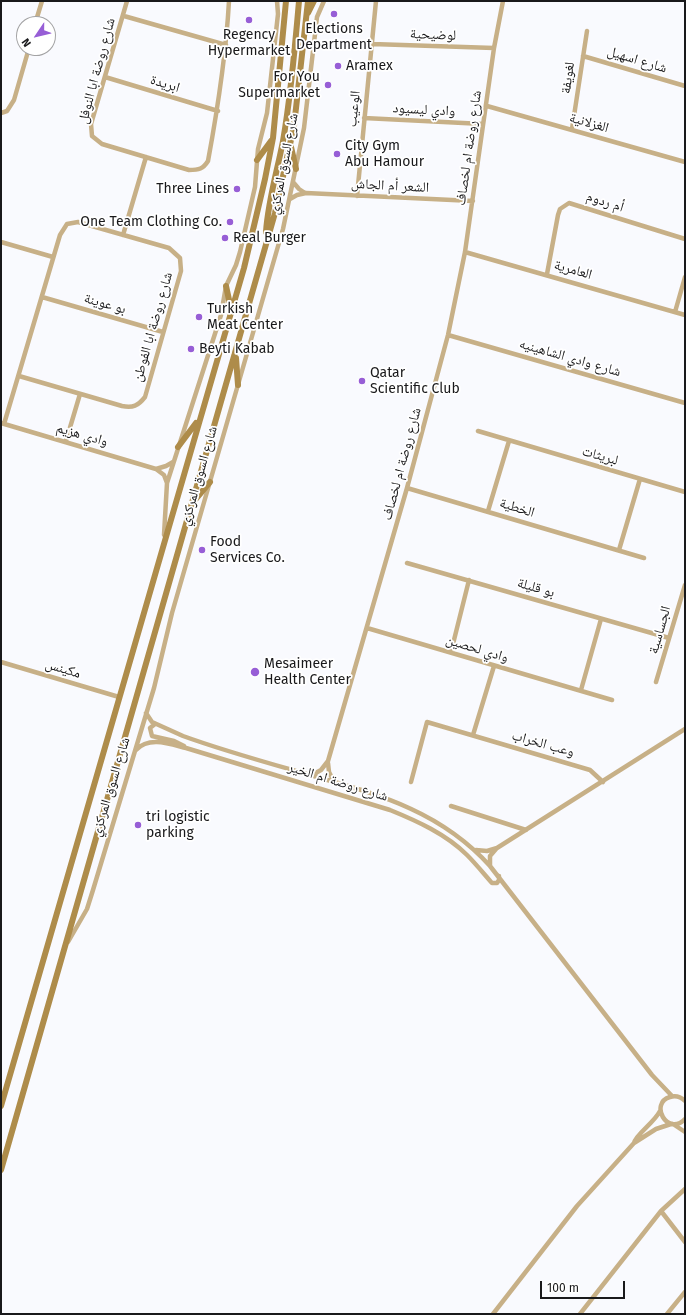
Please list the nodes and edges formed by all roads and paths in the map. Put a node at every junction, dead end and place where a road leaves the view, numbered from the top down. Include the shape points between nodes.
1 (42, 1) edge
2 (127, 1) edge
3 (229, 1) edge
4 (277, 1) edge
5 (285, 1) edge
6 (299, 1) edge
7 (308, 1) edge
8 (314, 1) edge
9 (324, 1) edge
10 (376, 1) edge
11 (503, 1) edge
12 (37, 16) edge
13 (124, 16) junction
14 (306, 18) junction
15 (587, 31) dead end
16 (372, 44) junction
17 (226, 45) junction
18 (494, 48) junction
19 (26, 56) edge
20 (583, 56) junction
21 (105, 77) junction
22 (685, 86) edge
23 (487, 106) junction
24 (218, 111) junction
25 (1, 113) edge
26 (364, 118) junction
27 (483, 124) junction
28 (572, 129) junction
29 (272, 138) junction
30 (290, 145) junction
31 (146, 157) junction
32 (258, 160) junction
33 (685, 162) edge
34 (296, 169) junction
35 (294, 182) junction
36 (306, 193) junction
37 (357, 196) junction
38 (290, 199) junction
39 (473, 201) junction
40 (123, 235) junction
41 (685, 239) edge
42 (1, 242) edge
43 (266, 242) junction
44 (466, 252) junction
45 (53, 257) junction
46 (547, 274) junction
47 (685, 280) edge
48 (226, 286) junction
49 (685, 288) edge
50 (42, 297) junction
51 (231, 312) junction
52 (676, 312) junction
53 (685, 315) edge
54 (163, 332) junction
55 (448, 335) junction
56 (236, 352) junction
57 (19, 376) junction
58 (238, 385) junction
59 (80, 394) junction
60 (685, 403) edge
61 (198, 420) junction
62 (3, 424) edge
63 (478, 431) dead end
64 (509, 441) junction
65 (66, 442) junction
66 (178, 447) junction
67 (174, 461) junction
68 (156, 468) junction
69 (640, 479) junction
70 (210, 482) junction
71 (167, 483) junction
72 (407, 488) junction
73 (685, 492) edge
74 (193, 502) junction
75 (488, 511) junction
76 (164, 538) junction
77 (619, 550) junction
78 (644, 558) dead end
79 (407, 563) dead end
80 (469, 580) junction
81 (685, 585) edge
82 (601, 619) junction
83 (367, 628) junction
84 (669, 638) junction
85 (451, 652) junction
86 (1, 662) edge
87 (494, 666) junction
88 (656, 682) dead end
89 (581, 690) junction
90 (119, 697) junction
91 (612, 700) dead end
92 (146, 713) junction
93 (155, 724) junction
94 (685, 729) edge
95 (473, 735) junction
96 (186, 748) junction
97 (135, 752) junction
98 (328, 761) junction
99 (312, 775) junction
100 (334, 782) junction
101 (411, 782) dead end
102 (603, 782) junction
103 (451, 806) dead end
104 (526, 830) junction
105 (497, 848) junction
106 (476, 850) junction
107 (490, 866) junction
108 (499, 876) junction
109 (64, 947) junction
110 (685, 1095) edge
111 (674, 1096) junction
112 (685, 1101) edge
113 (1, 1106) edge
114 (660, 1111) junction
115 (685, 1119) edge
116 (672, 1124) junction
117 (685, 1132) edge
118 (634, 1143) junction
119 (1, 1170) edge
120 (685, 1189) edge
121 (661, 1212) junction
122 (685, 1242) edge
123 (685, 1292) edge
124 (492, 1314) edge
125 (580, 1314) edge
126 (667, 1314) edge

1 - 12 street
2 - 13 street, شارع روضة ابا النوفل
3 - 17 street, شارع روضة ابا النوفل
4 - 32 street, شارع السوق المركزي via 278,14 267,112
5 - 29 main road, شارع السوق المركزي via 286,12
6 - 43 main road via 291,88 268,210
7 - 14 main road, شارع السوق المركزي
8 - 14 main road
9 - 34 street, شارع السوق المركزي via 317,17 309,93
10 - 16 street, الوعيب
11 - 18 street, شارع روضة ام لخصاف
13 - 17 street
13 - 21 street, شارع روضة ابا النوفل
14 - 30 main road, شارع السوق المركزي via 299,91
15 - 20 street, لغويفة
16 - 18 street, لوضيحية
16 - 26 street, الوعيب
17 - 24 street, شارع روضة ابا النوفل
18 - 23 street, شارع روضة ام لخصاف
19 - 25 street via 14,100 7,111
20 - 22 street, شارع اسهيل
20 - 28 street, لغويفة
21 - 24 street, ابريدة
21 - 31 street, شارع روضة ابا النوفل via 92,124 92,136 102,144
23 - 27 street, شارع روضة ام لخصاف
23 - 28 street, الغزلانية
24 - 31 street, شارع روضة ابا النوفل via 208,160 200,170 190,170
26 - 27 street, وادي ليسيود
26 - 37 street, الوعيب
27 - 39 street, شارع روضة ام لخصاف
28 - 33 street, الغزلانية
29 - 32 main road
29 - 51 main road, شارع السوق المركزي via 265,179
30 - 34 main road
30 - 43 main road, شارع السوق المركزي
31 - 40 street
32 - 48 street, شارع السوق المركزي via 255,187 240,252
34 - 35 street, شارع السوق المركزي
35 - 36 street
35 - 38 street, شارع السوق المركزي
36 - 37 street, الشعر أم الجاش
36 - 38 street, الشعر أم الجاش
37 - 39 street, الشعر أم الجاش
38 - 58 street, شارع السوق المركزي
39 - 44 street, شارع روضة ام لخصاف
40 - 45 street, شارع روضة ابا الفوطن via 72,222 63,228
40 - 54 street, شارع روضة ابا الفوطن via 169,248 180,258 181,271
41 - 46 street, أم ردوم via 569,203 560,209 558,215
42 - 45 street
43 - 56 main road, شارع السوق المركزي
44 - 46 street, العامرية
44 - 55 street, شارع روضة ام لخصاف
45 - 50 street, شارع روضة ابا الفوطن
46 - 52 street, العامرية
47 - 52 street
48 - 51 main road
48 - 66 street, شارع السوق المركزي via 221,315
49 - 52 street
50 - 54 street, بو عوينة
50 - 57 street, شارع روضة ابا الفوطن
51 - 61 main road, شارع السوق المركزي
52 - 53 street, العامرية
54 - 59 street, شارع روضة ابا الفوطن via 140,403 129,407
55 - 60 street, شارع وادي الشاهينيه
55 - 72 street, شارع روضة ام لخصاف
56 - 58 main road
56 - 74 main road, شارع السوق المركزي
57 - 59 street, شارع روضة ابا الفوطن
57 - 62 street, شارع روضة ابا الفوطن
58 - 70 street, شارع السوق المركزي
59 - 65 street
61 - 66 main road
61 - 76 main road, شارع السوق المركزي
62 - 65 street, وادي هزيم
63 - 64 street, لبريثات
64 - 69 street, لبريثات
64 - 75 street
65 - 68 street, وادي هزيم
66 - 67 street, شارع السوق المركزي
67 - 68 street
67 - 71 street, شارع السوق المركزي
68 - 71 street via 164,475
69 - 73 street, لبريثات
69 - 77 street
70 - 74 main road
70 - 92 street, شارع السوق المركزي
71 - 76 street, شارع السوق المركزي
72 - 75 street, الخطية
72 - 83 street, شارع روضة ام لخصاف
74 - 109 main road, شارع السوق المركزي
75 - 77 street, الخطية
76 - 90 main road, شارع السوق المركزي
77 - 78 street, الخطية
79 - 80 street, بو قليلة
80 - 82 street, بو قليلة
80 - 85 street
81 - 84 street, الجساسية
82 - 84 street, بو قليلة
82 - 89 street
83 - 85 street, وادي لحصين
83 - 98 street, شارع روضة ام لخصاف
84 - 88 street, الجساسية
85 - 87 street, وادي لحصين
86 - 90 street, مكينس
87 - 89 street, وادي لحصين
87 - 95 street
89 - 91 street, وادي لحصين
90 - 113 main road, شارع السوق المركزي
92 - 93 street, شارع روضة ام الخير
92 - 97 street, شارع السوق المركزي
93 - 96 street via 150,728 152,736 174,741
93 - 99 street, شارع روضة ام الخير via 192,740
94 - 102 street
95 - 101 street, وعب الخراب via 427,722
95 - 102 street, وعب الخراب via 590,770
96 - 97 street, شارع روضة ام الخير via 152,742 142,745
96 - 108 street, شارع روضة ام الخير via 401,814 430,828 457,846 492,883 497,883 500,880
97 - 109 street, شارع السوق المركزي via 87,909
98 - 99 street via 321,770
98 - 100 street via 329,772
99 - 100 street, شارع روضة ام الخير
100 - 106 street, شارع روضة ام الخير via 395,801 423,813 450,829
102 - 104 street
103 - 104 street
104 - 105 street
105 - 106 street
105 - 107 street via 490,856
106 - 107 street, شارع روضة ام الخير
107 - 108 street, شارع روضة ام الخير
108 - 111 street via 652,1075
109 - 119 main road, شارع السوق المركزي
110 - 111 street
111 - 112 street
111 - 114 street via 663,1101
114 - 116 street via 664,1119
114 - 118 street via 652,1124 636,1136
115 - 116 street
116 - 117 street
116 - 118 street via 656,1129
118 - 124 street via 577,1206
120 - 121 street
121 - 122 street
121 - 125 street
123 - 126 street

